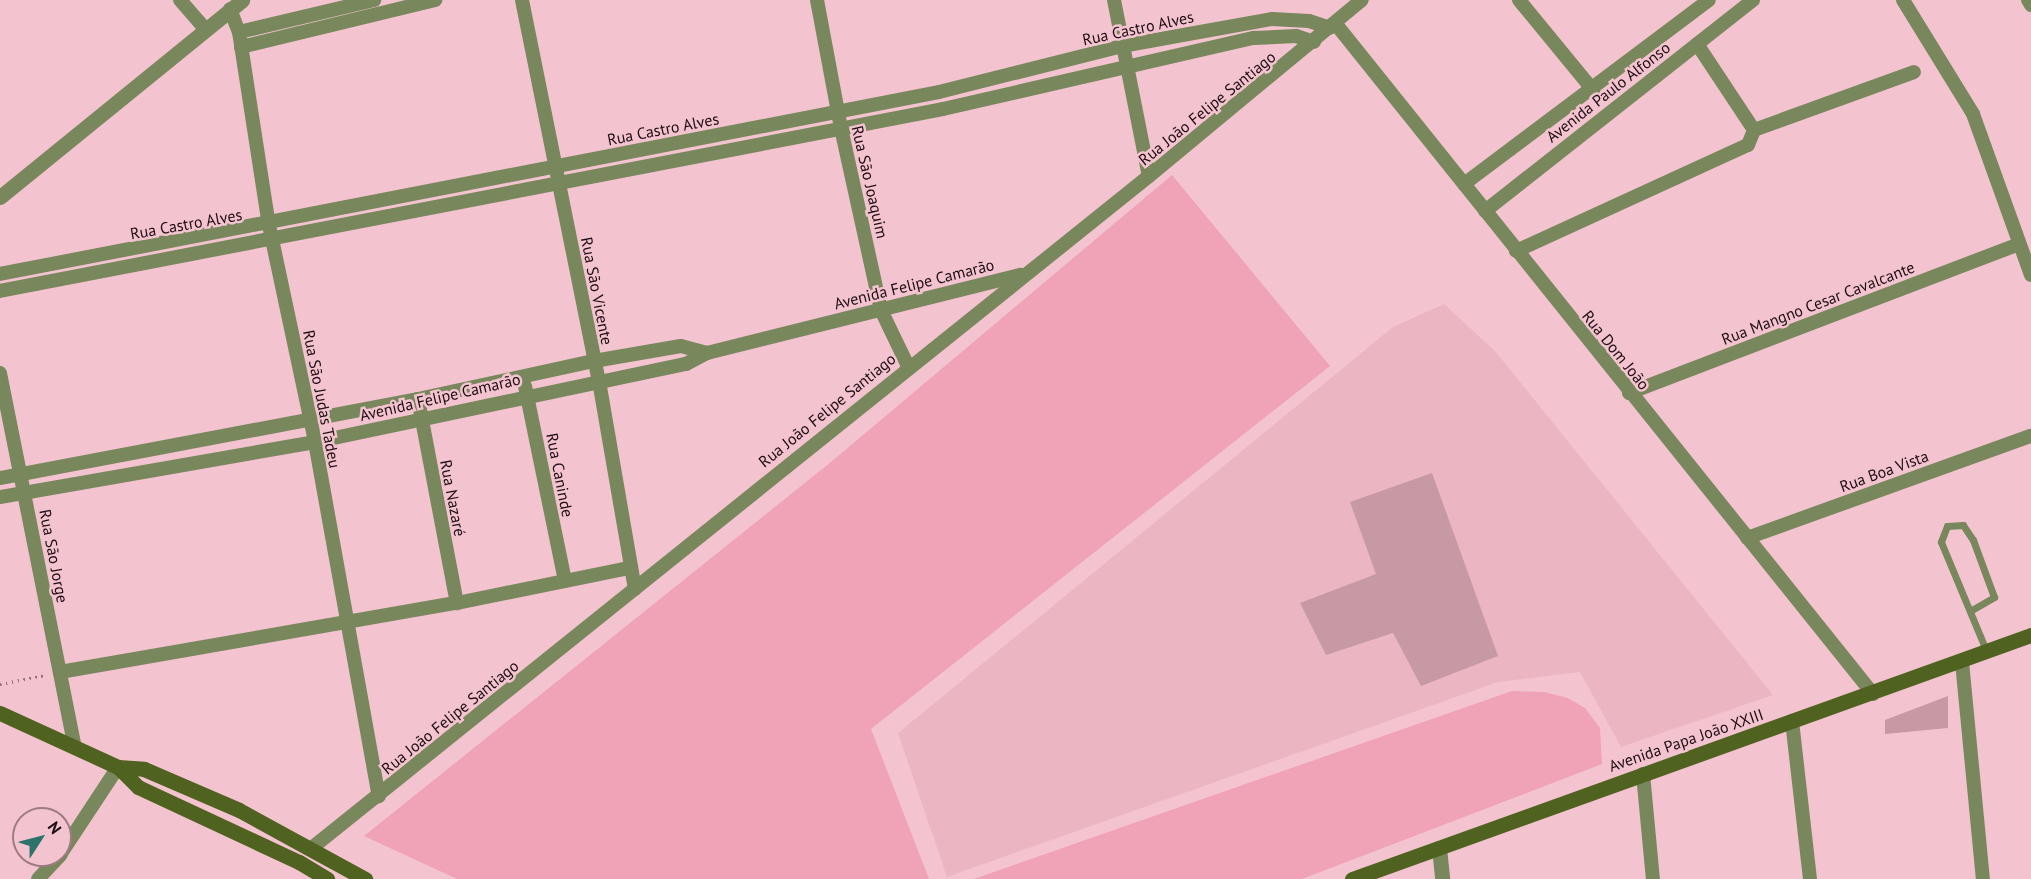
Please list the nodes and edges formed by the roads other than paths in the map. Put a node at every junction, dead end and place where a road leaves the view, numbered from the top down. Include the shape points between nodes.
1 (180, 0) edge
2 (374, 0) edge
3 (435, 0) edge
4 (522, 0) edge
5 (817, 0) edge
6 (1114, 0) edge
7 (1362, 0) edge
8 (1519, 0) edge
9 (1709, 0) edge
10 (1753, 0) edge
11 (1903, 0) edge
12 (2028, 0) edge
13 (236, 5) edge
14 (2031, 5) edge
15 (1333, 25) junction
16 (206, 30) junction
17 (239, 32) junction
18 (1314, 42) junction
19 (1696, 44) junction
20 (1122, 46) junction
21 (241, 47) junction
22 (1125, 65) junction
23 (1914, 72) dead end
24 (1593, 90) junction
25 (939, 92) junction
26 (943, 109) junction
27 (837, 112) junction
28 (840, 129) junction
29 (1754, 130) junction
30 (558, 174) junction
31 (1149, 176) junction
32 (1464, 184) junction
33 (0, 197) edge
34 (1485, 211) junction
35 (271, 232) junction
36 (2019, 244) junction
37 (1515, 251) junction
38 (0, 274) edge
39 (1024, 274) junction
40 (2031, 275) edge
41 (0, 291) edge
42 (881, 310) junction
43 (707, 352) junction
44 (594, 360) junction
45 (908, 366) junction
46 (0, 373) edge
47 (523, 375) junction
48 (598, 381) junction
49 (1629, 393) junction
50 (527, 394) junction
51 (418, 399) junction
52 (310, 417) junction
53 (421, 421) junction
54 (2031, 436) edge
55 (315, 441) junction
56 (20, 474) junction
57 (0, 478) edge
58 (25, 493) junction
59 (0, 497) edge
60 (1747, 537) junction
61 (629, 568) junction
62 (565, 581) junction
63 (635, 589) junction
64 (458, 603) junction
65 (1970, 611) junction
66 (346, 622) junction
67 (2031, 635) edge
68 (1987, 652) junction
69 (1962, 662) junction
70 (60, 672) junction
71 (1873, 694) junction
72 (0, 713) edge
73 (1792, 722) junction
74 (75, 747) junction
75 (118, 767) junction
76 (1643, 774) junction
77 (379, 796) junction
78 (72, 837) edge
79 (313, 847) junction
80 (1439, 848) junction
81 (49, 867) edge
82 (38, 879) edge
83 (327, 879) edge
84 (365, 879) edge
85 (1352, 879) edge
86 (1442, 879) edge
87 (1653, 879) edge
88 (1810, 879) edge
89 (1983, 879) edge

1 - 16 street
2 - 17 street
3 - 21 street
4 - 30 street, Rua São Vicente
5 - 27 street, Rua São Joaquim
6 - 20 street
7 - 15 street, Rua João Felipe Santiago
8 - 24 street
9 - 24 street, Avenida Paulo Alfonso
10 - 19 street, Avenida Paulo Alfonso
11 - 36 street via 1972,114
12 - 14 street
13 - 16 street
13 - 17 street, Rua São Judas Tadeu
15 - 18 street, Rua João Felipe Santiago
15 - 20 street, Rua Castro Alves via 1272,19
15 - 32 street, Rua Dom João
16 - 33 street
17 - 21 street, Rua São Judas Tadeu
18 - 22 street, Rua Castro Alves via 1296,36 1254,38
18 - 31 street, Rua João Felipe Santiago
19 - 29 street
19 - 34 street, Avenida Paulo Alfonso
20 - 22 street
20 - 25 street, Rua Castro Alves
21 - 35 street, Rua São Judas Tadeu
22 - 26 street, Rua Castro Alves
22 - 31 street
23 - 29 street
24 - 32 street, Avenida Paulo Alfonso
25 - 26 street
25 - 27 street, Rua Castro Alves
26 - 28 street, Rua Castro Alves
27 - 28 street, Rua São Joaquim
27 - 30 street, Rua Castro Alves
28 - 30 street, Rua Castro Alves
28 - 42 street, Rua São Joaquim
29 - 37 street via 1748,145
30 - 35 street, Rua Castro Alves
30 - 44 street, Rua São Vicente
31 - 39 street, Rua João Felipe Santiago
32 - 34 street, Rua Dom João
34 - 37 street, Rua Dom João
35 - 38 street, Rua Castro Alves
35 - 41 street, Rua Castro Alves
35 - 52 street, Rua São Judas Tadeu
36 - 40 street
36 - 49 street, Rua Mangno Cesar Cavalcante
37 - 49 street, Rua Dom João
39 - 42 street, Avenida Felipe Camarão
39 - 45 street, Rua João Felipe Santiago
42 - 43 street, Avenida Felipe Camarão
42 - 45 street, Rua São Joaquim
43 - 44 street, Avenida Felipe Camarão via 681,346
43 - 48 street, Avenida Felipe Camarão via 686,363
44 - 47 street, Avenida Felipe Camarão
44 - 48 street, Rua São Vicente
45 - 63 street, Rua João Felipe Santiago
46 - 56 street, Rua São Jorge
47 - 50 street, Rua Caninde
47 - 51 street, Avenida Felipe Camarão
48 - 50 street, Avenida Felipe Camarão
48 - 61 street, Rua São Vicente
49 - 60 street, Rua Dom João
50 - 53 street, Avenida Felipe Camarão
50 - 62 street, Rua Caninde
51 - 52 street, Avenida Felipe Camarão
51 - 53 street, Rua Nazaré
52 - 55 street, Rua São Judas Tadeu
52 - 56 street, Avenida Felipe Camarão
53 - 55 street, Avenida Felipe Camarão
53 - 64 street, Rua Nazaré
54 - 60 street, Rua Boa Vista
55 - 58 street, Avenida Felipe Camarão
55 - 66 street, Rua São Judas Tadeu
56 - 57 street, Avenida Felipe Camarão
56 - 58 street, Rua São Jorge
58 - 59 street, Avenida Felipe Camarão
58 - 70 street, Rua São Jorge
60 - 71 street, Rua Dom João
61 - 62 street
61 - 63 street, Rua São Vicente
62 - 64 street
63 - 77 street, Rua João Felipe Santiago
64 - 66 street
65 - 65 lane via 1941,542 1947,526 1963,525 1973,540 1994,597
65 - 68 lane
66 - 70 street
66 - 77 street, Rua São Judas Tadeu
67 - 68 main road, Avenida Papa João XXIII
68 - 69 main road, Avenida Papa João XXIII
69 - 71 main road, Avenida Papa João XXIII
69 - 89 street
70 - 74 street, Rua São Jorge
71 - 73 main road, Avenida Papa João XXIII
72 - 74 main road
73 - 76 main road, Avenida Papa João XXIII
73 - 88 street
74 - 75 main road
75 - 78 street
75 - 79 main road via 144,769
75 - 83 main road via 138,787 299,862
76 - 80 main road, Avenida Papa João XXIII
76 - 87 street
77 - 79 street, Rua João Felipe Santiago
79 - 84 main road
80 - 85 main road, Avenida Papa João XXIII
80 - 86 street
81 - 82 street

